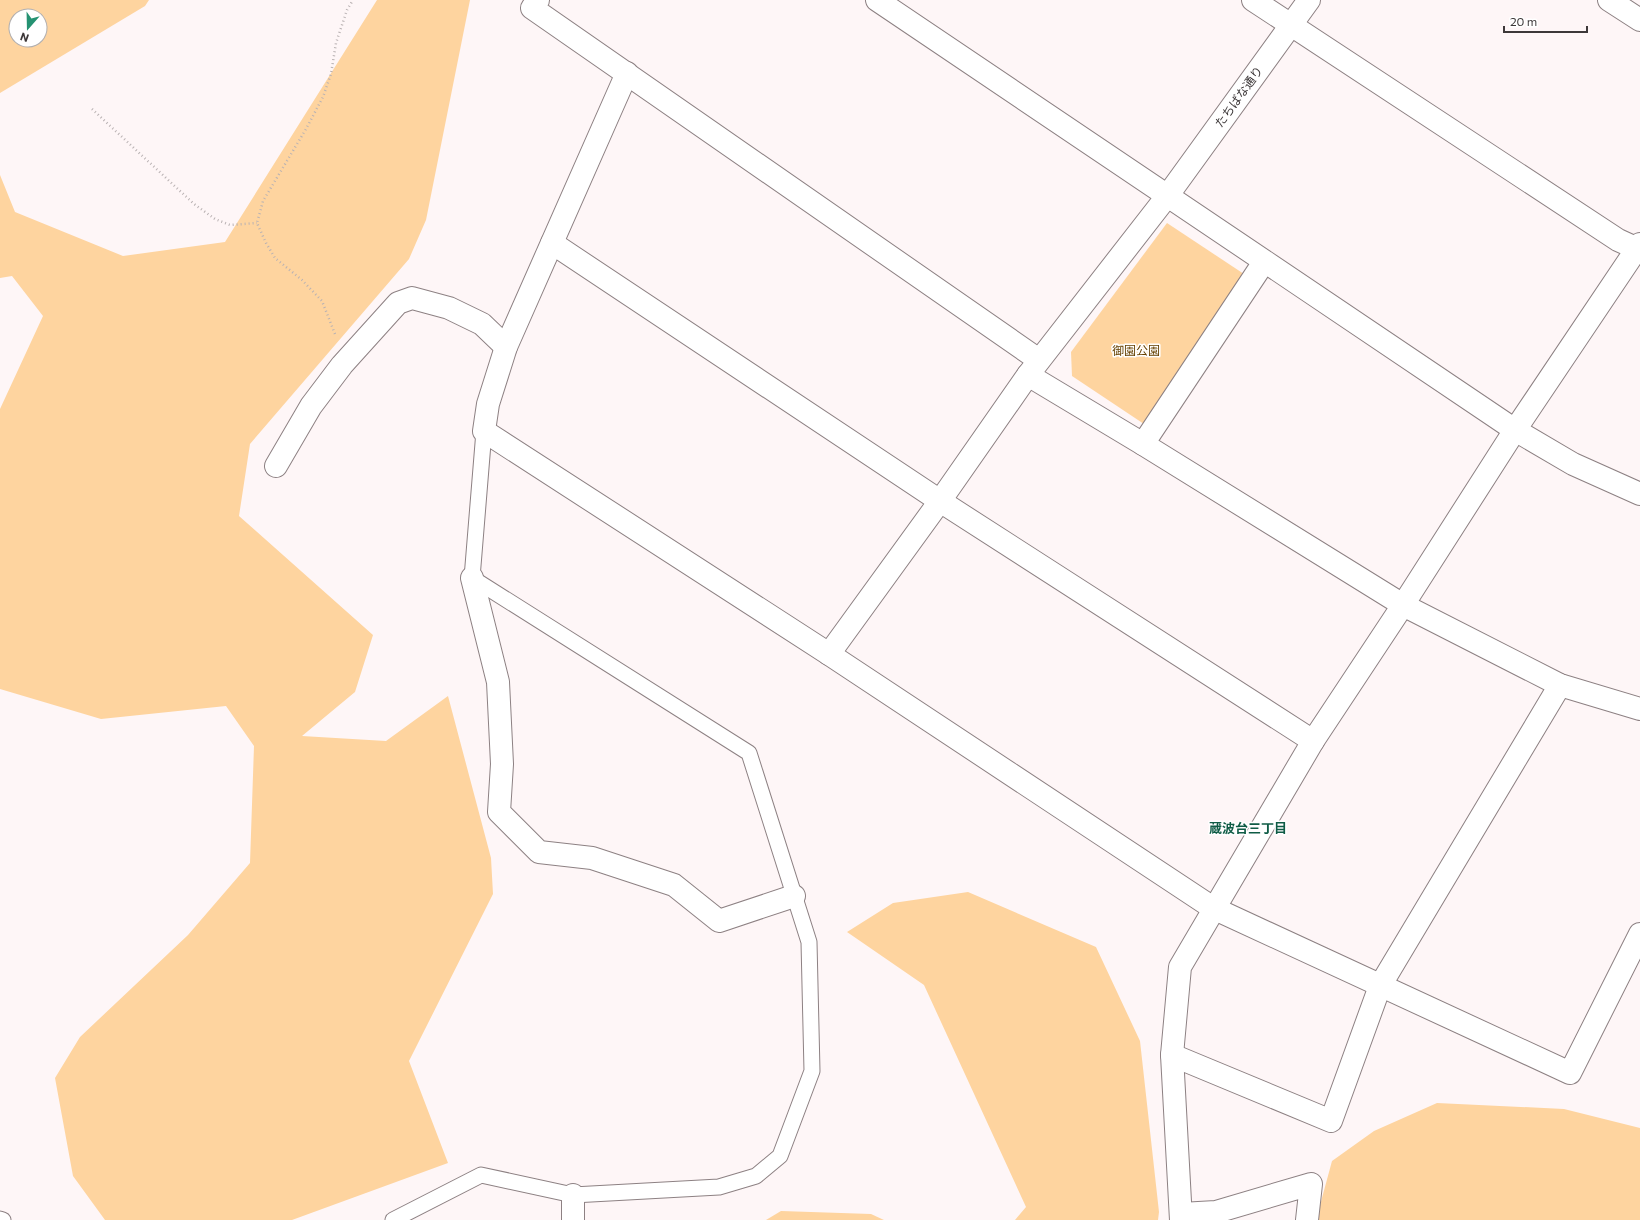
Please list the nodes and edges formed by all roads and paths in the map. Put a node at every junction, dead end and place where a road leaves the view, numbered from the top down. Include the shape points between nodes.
1 (353, 0) edge
2 (538, 0) edge
3 (878, 0) edge
4 (1253, 0) edge
5 (1309, 0) edge
6 (1609, 0) edge
7 (1640, 20) edge
8 (1291, 25) junction
9 (627, 73) junction
10 (92, 109) dead end
11 (1168, 195) junction
12 (257, 223) junction
13 (552, 243) junction
14 (1639, 248) edge
15 (1264, 262) junction
16 (506, 347) junction
17 (342, 365) junction
18 (1033, 367) junction
19 (1515, 430) junction
20 (484, 431) junction
21 (1143, 444) junction
22 (276, 466) dead end
23 (1640, 494) edge
24 (940, 501) junction
25 (472, 578) junction
26 (1403, 605) junction
27 (829, 654) junction
28 (1560, 685) junction
29 (1640, 709) edge
30 (1313, 741) junction
31 (794, 896) junction
32 (1213, 908) junction
33 (1640, 934) edge
34 (1380, 986) junction
35 (1172, 1055) junction
36 (573, 1195) junction
37 (1181, 1217) edge
38 (0, 1219) edge
39 (3, 1220) edge
40 (393, 1220) edge
41 (573, 1220) edge
42 (1307, 1220) edge

1 - 12 path via 338,37 331,74 323,96 263,201
2 - 9 street via 532,8
3 - 11 street
4 - 8 street
5 - 8 street, たちばな通り
6 - 7 street
8 - 11 street, たちばな通り
8 - 14 street via 1618,240
9 - 13 street
9 - 18 street
10 - 12 path via 194,204 215,219 230,225
11 - 15 street
11 - 18 street, たちばな通り
12 - 17 path via 275,258 322,301 334,329
13 - 16 street
13 - 24 street
14 - 19 street
15 - 19 street
15 - 21 street
16 - 17 street via 482,324 449,308 412,298 398,303
16 - 20 street via 488,404
17 - 22 street via 311,406
18 - 21 street
18 - 24 street, たちばな通り
19 - 23 street via 1573,464
19 - 26 street
20 - 25 lane
20 - 27 street
21 - 26 street
24 - 27 street, たちばな通り
24 - 30 street
25 - 31 lane via 750,753
25 - 31 street via 498,682 502,764 499,812 539,852 592,858 674,885 719,921
26 - 28 street
26 - 30 street
27 - 32 street
28 - 29 street
28 - 34 street
30 - 32 street
31 - 36 lane via 809,942 812,1071 780,1156 756,1176 718,1187
32 - 34 street
32 - 35 street via 1180,967
33 - 34 street via 1570,1073
34 - 35 street via 1330,1121
35 - 37 street
36 - 40 lane via 481,1175
36 - 41 street
37 - 42 street via 1216,1212 1311,1184
38 - 39 lane

